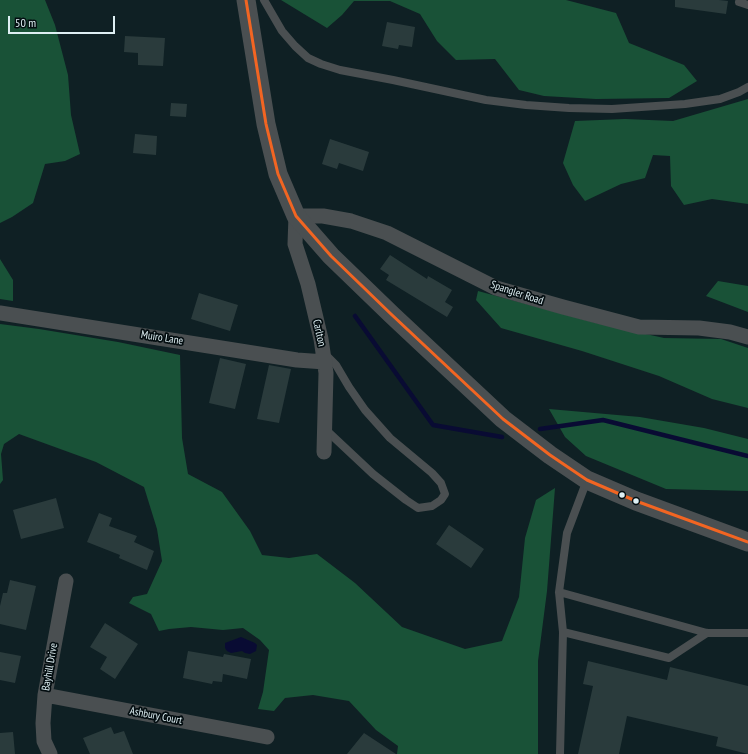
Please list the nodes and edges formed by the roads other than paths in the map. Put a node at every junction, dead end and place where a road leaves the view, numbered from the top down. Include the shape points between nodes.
1 (246, 0) edge
2 (264, 0) edge
3 (739, 2) dead end
4 (748, 5) edge
5 (748, 87) edge
6 (296, 216) junction
7 (0, 313) edge
8 (748, 337) edge
9 (324, 357) junction
10 (325, 429) junction
11 (324, 452) dead end
12 (587, 480) junction
13 (748, 542) edge
14 (66, 581) dead end
15 (559, 592) junction
16 (563, 632) junction
17 (707, 633) junction
18 (748, 634) edge
19 (45, 695) junction
20 (267, 737) dead end
21 (50, 754) edge
22 (560, 754) edge

1 - 6 street via 266,124 278,174
2 - 5 lane via 282,31 295,46 308,58 321,64 486,100 526,105 612,109 720,99
3 - 4 lane
6 - 8 street, Spangler Road via 323,216 351,221 387,233 496,288 563,307 639,327 699,328
6 - 9 street, Carlton via 295,244 308,284
6 - 12 street via 331,256 503,419
7 - 9 street, Muiro Lane via 297,360
9 - 10 street, Carlton
9 - 10 lane via 336,365 365,410 390,438 432,473 441,483 445,494 432,506 418,508 372,474
10 - 11 street, Carlton
12 - 13 street
12 - 15 lane via 567,533
14 - 19 street, Bayhill Drive
15 - 16 lane
15 - 17 lane
16 - 17 lane via 669,658
16 - 22 lane
17 - 18 lane
19 - 20 street, Ashbury Court
19 - 21 street, Bayhill Drive via 44,741

